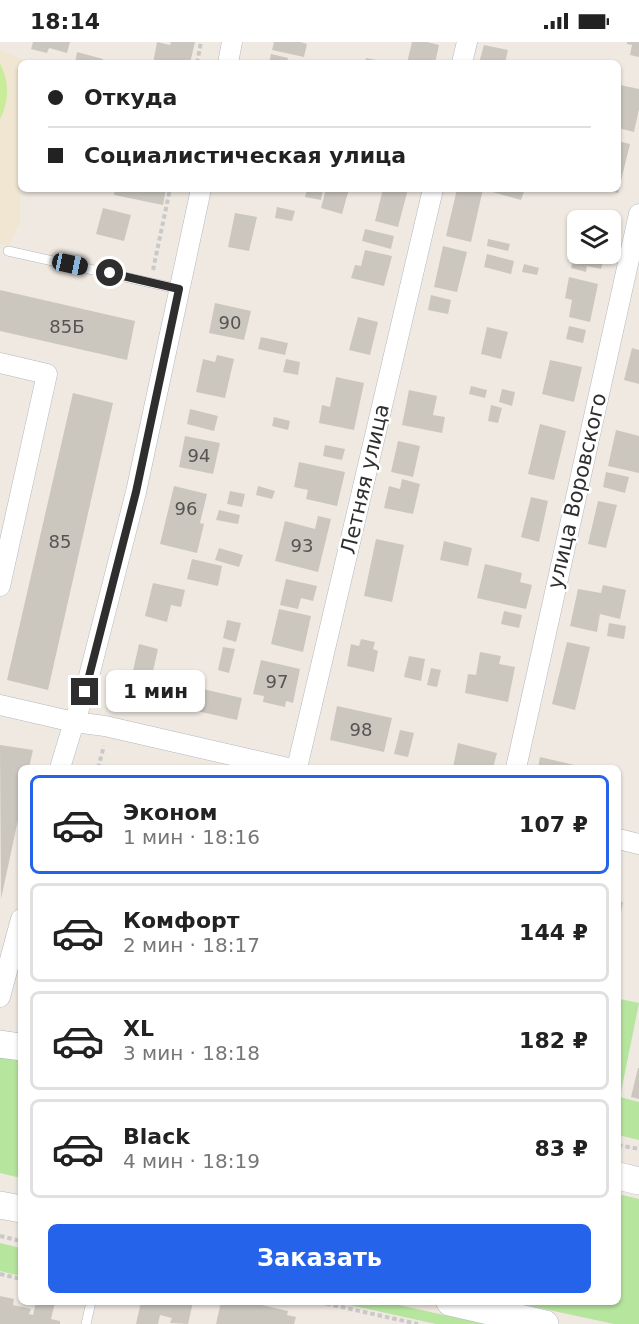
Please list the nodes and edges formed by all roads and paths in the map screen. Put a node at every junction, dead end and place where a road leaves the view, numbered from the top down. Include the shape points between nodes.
1 (201, 42) edge
2 (232, 42) edge
3 (467, 42) edge
4 (198, 60) edge
5 (229, 60) edge
6 (463, 60) edge
7 (169, 192) edge
8 (200, 192) edge
9 (432, 192) edge
10 (639, 214) edge
11 (8, 251) dead end
12 (151, 281) junction
13 (179, 289) junction
14 (0, 363) edge
15 (0, 585) edge
16 (0, 705) edge
17 (74, 722) junction
18 (61, 765) edge
19 (275, 765) edge
20 (298, 765) edge
21 (517, 765) edge
22 (621, 840) edge
23 (639, 844) edge
24 (18, 930) edge
25 (0, 997) edge
26 (0, 1044) edge
27 (18, 1047) edge
28 (621, 1145) edge
29 (639, 1149) edge
30 (621, 1177) edge
31 (639, 1181) edge
32 (0, 1204) edge
33 (18, 1208) edge
34 (0, 1236) edge
35 (18, 1240) edge
36 (0, 1274) edge
37 (18, 1278) edge
38 (90, 1305) edge
39 (332, 1305) edge
40 (470, 1305) edge
41 (491, 1308) edge
42 (86, 1324) edge
43 (418, 1324) edge
44 (545, 1324) edge

1 - 4 path
2 - 5 street
3 - 6 street
7 - 12 path
8 - 13 street
9 - 20 street, Летняя улица
10 - 21 street, улица Воровского
11 - 12 lane
12 - 13 lane
13 - 17 street via 136,492
14 - 15 street via 47,374
16 - 17 street
17 - 18 street
17 - 19 street
22 - 23 street
24 - 25 street
26 - 27 main road
28 - 29 path
30 - 31 main road
32 - 33 main road
34 - 35 path
36 - 37 path
38 - 42 lane
39 - 43 path
40 - 41 main road
41 - 44 main road

